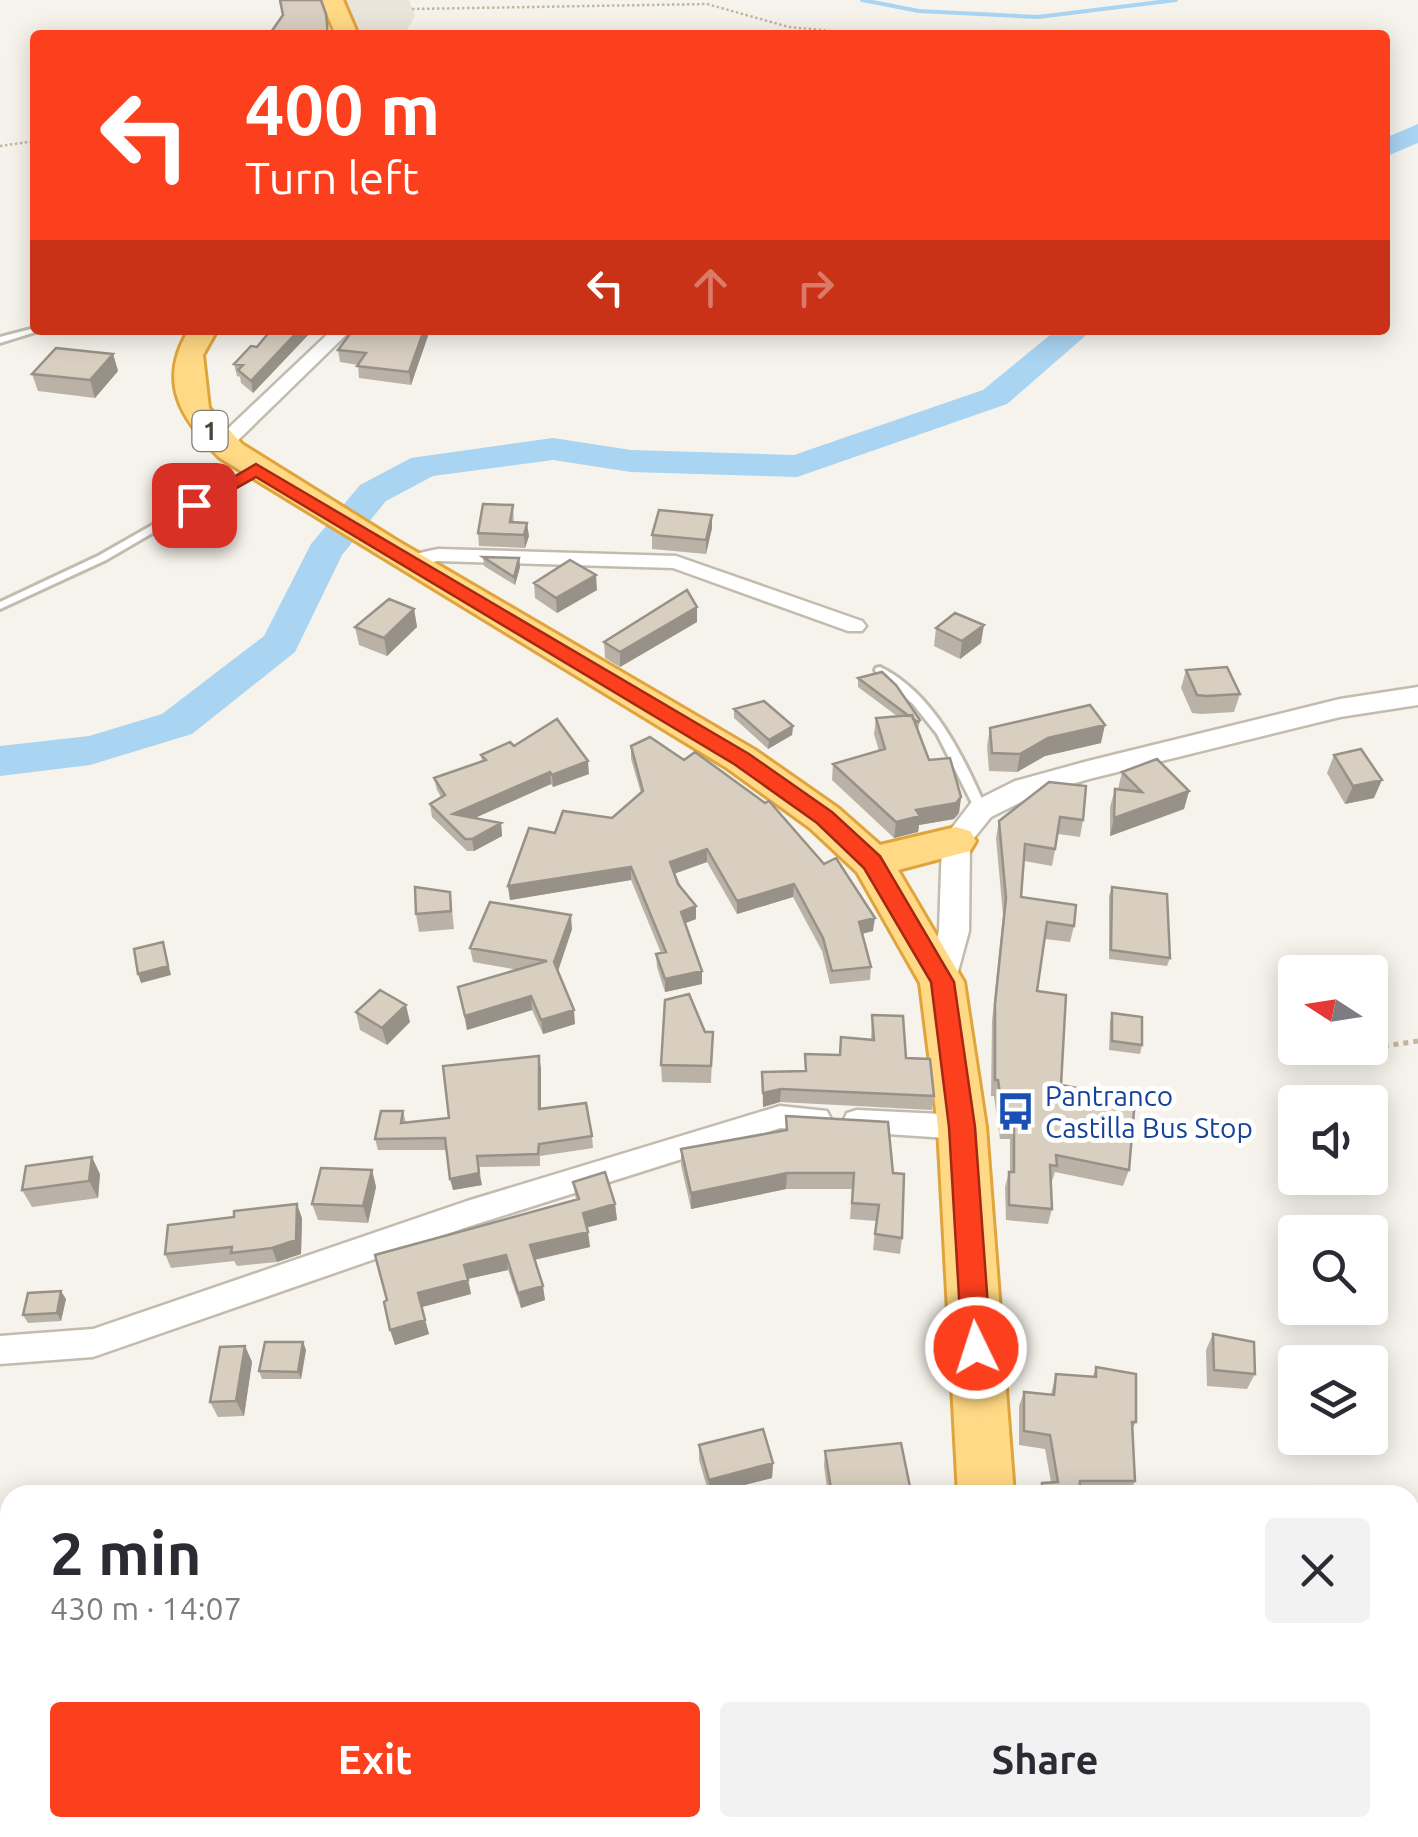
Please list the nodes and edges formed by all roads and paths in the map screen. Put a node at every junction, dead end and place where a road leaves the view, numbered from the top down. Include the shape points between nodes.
1 (332, 0) edge
2 (412, 9) dead end
3 (345, 30) edge
4 (830, 30) edge
5 (30, 142) edge
6 (0, 146) edge
7 (30, 332) edge
8 (201, 335) edge
9 (337, 335) edge
10 (0, 340) edge
11 (223, 444) junction
12 (256, 470) junction
13 (396, 554) junction
14 (0, 606) edge
15 (854, 626) dead end
16 (880, 670) edge
17 (1418, 696) edge
18 (968, 826) junction
19 (872, 862) junction
20 (942, 982) junction
21 (1418, 1041) edge
22 (1388, 1045) edge
23 (962, 1127) junction
24 (0, 1350) edge
25 (985, 1485) edge

1 - 3 highway
2 - 4 path via 707,4 769,23
5 - 6 path
7 - 10 lane
8 - 11 highway, 1 via 188,355 188,382 194,408
9 - 11 street
11 - 12 highway, 1
12 - 13 highway, 1
12 - 14 lane via 102,558
13 - 15 street via 676,562
13 - 19 highway, 1 via 741,759
16 - 18 lane via 913,694 946,733
17 - 18 street via 1340,708 1025,788
18 - 19 highway
18 - 20 street
19 - 20 highway, 1
20 - 23 highway, 1
21 - 22 path
23 - 24 street via 780,1117 467,1214 93,1343
23 - 25 highway, 1

